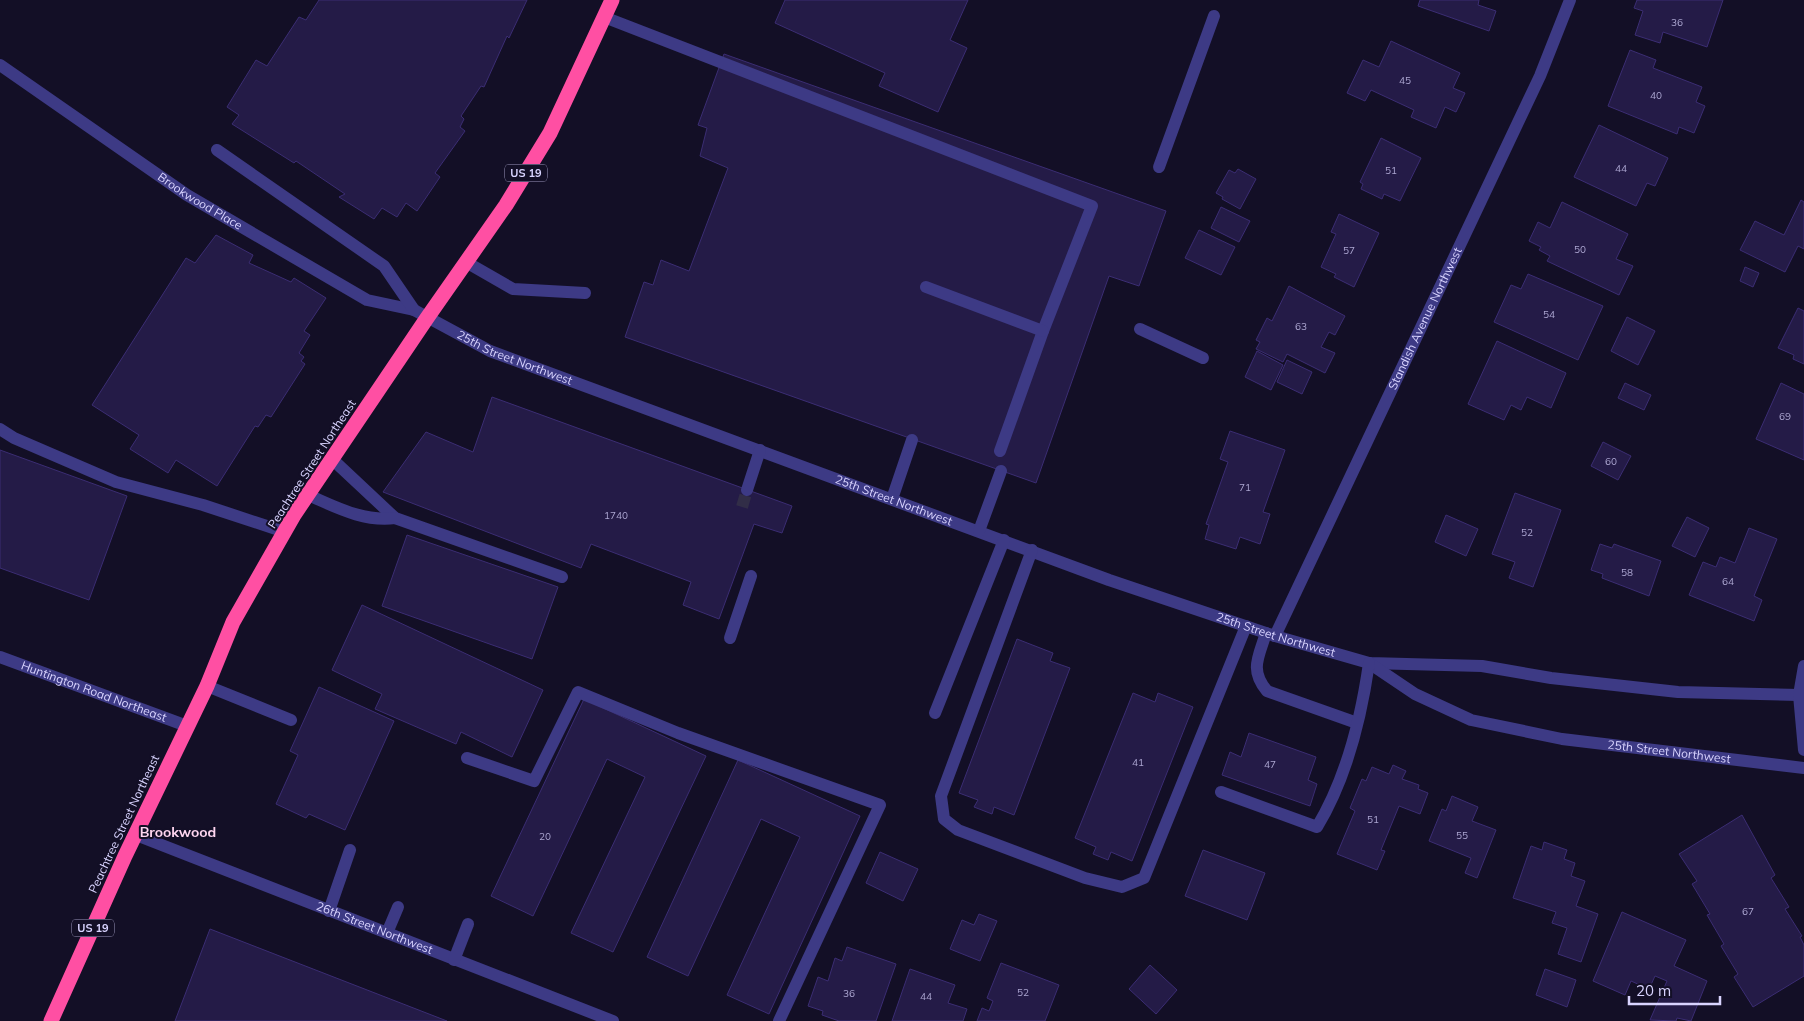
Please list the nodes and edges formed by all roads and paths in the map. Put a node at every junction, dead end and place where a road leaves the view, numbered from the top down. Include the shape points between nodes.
1 (612, 0) edge
2 (1570, 0) edge
3 (604, 16) junction
4 (1214, 16) dead end
5 (0, 65) edge
6 (217, 150) dead end
7 (1159, 167) dead end
8 (466, 262) junction
9 (926, 287) dead end
10 (584, 293) dead end
11 (420, 314) junction
12 (1140, 329) dead end
13 (1043, 331) junction
14 (1203, 358) dead end
15 (0, 429) edge
16 (912, 440) dead end
17 (760, 450) junction
18 (1000, 451) dead end
19 (332, 459) junction
20 (1000, 471) dead end
21 (747, 490) tunnel mouth
22 (308, 495) junction
23 (892, 499) junction
24 (395, 518) junction
25 (979, 531) junction
26 (285, 532) junction
27 (1004, 540) junction
28 (1032, 550) junction
29 (562, 576) dead end
30 (750, 576) dead end
31 (1246, 626) junction
32 (1271, 634) junction
33 (730, 638) dead end
34 (0, 657) edge
35 (1370, 663) junction
36 (1804, 666) edge
37 (207, 686) junction
38 (1799, 695) junction
39 (936, 713) dead end
40 (290, 720) dead end
41 (1357, 723) junction
42 (187, 726) junction
43 (1804, 750) edge
44 (467, 758) dead end
45 (1804, 768) edge
46 (1221, 792) dead end
47 (136, 835) junction
48 (350, 850) dead end
49 (398, 907) dead end
50 (329, 910) junction
51 (468, 924) dead end
52 (387, 933) junction
53 (454, 960) junction
54 (51, 1021) edge
55 (613, 1021) edge
56 (779, 1021) edge

1 - 3 highway, Peachtree Street Northeast / US 19
2 - 32 street, Standish Avenue Northwest via 1540,76
3 - 8 highway, Peachtree Street Northeast / US 19 via 550,133 506,206
3 - 13 street via 1092,206
4 - 7 street
5 - 11 street, Brookwood Place via 187,195 367,300
6 - 11 street via 384,266
8 - 10 street via 513,289
8 - 11 highway, Peachtree Street Northeast / US 19
9 - 13 street
11 - 17 street, 25th Street Northwest via 490,351
11 - 19 highway, Peachtree Street Northeast / US 19
12 - 14 street
13 - 18 street
15 - 26 street via 116,482 203,505
16 - 23 street
17 - 21 street
17 - 23 street, 25th Street Northwest
19 - 22 highway, Peachtree Street Northeast / US 19
19 - 24 street
20 - 25 street
22 - 24 street via 365,518
22 - 26 highway, Peachtree Street Northeast / US 19
23 - 25 street, 25th Street Northwest
24 - 29 street
25 - 27 street, 25th Street Northwest
26 - 37 highway, Peachtree Street Northeast / US 19 via 233,622
27 - 28 street, 25th Street Northwest
27 - 39 street
28 - 31 street, 25th Street Northwest via 1109,580
28 - 31 street via 941,796 944,819 958,830 1085,878 1122,887 1144,878
30 - 33 street
31 - 32 street, 25th Street Northwest
32 - 35 street, 25th Street Northwest
32 - 41 street, Standish Avenue Northwest via 1256,664 1258,680 1267,690
34 - 42 street, Huntington Road Northeast
35 - 38 street, 25th Street Northwest via 1482,666 1551,678 1678,692
35 - 41 street
35 - 45 street, 25th Street Northwest via 1415,694 1471,720 1562,739
36 - 38 street
37 - 40 street
37 - 42 highway, Peachtree Street Northeast / US 19
38 - 43 street
41 - 46 street via 1330,804 1317,827
42 - 47 highway, Peachtree Street Northeast / US 19
44 - 56 street via 534,781 578,692 678,733 880,805
47 - 50 street, 26th Street Northwest
47 - 54 highway, Peachtree Street Northeast / US 19
48 - 50 street
49 - 52 street
50 - 52 street, 26th Street Northwest
51 - 53 street
52 - 53 street, 26th Street Northwest
53 - 55 street, 26th Street Northwest

